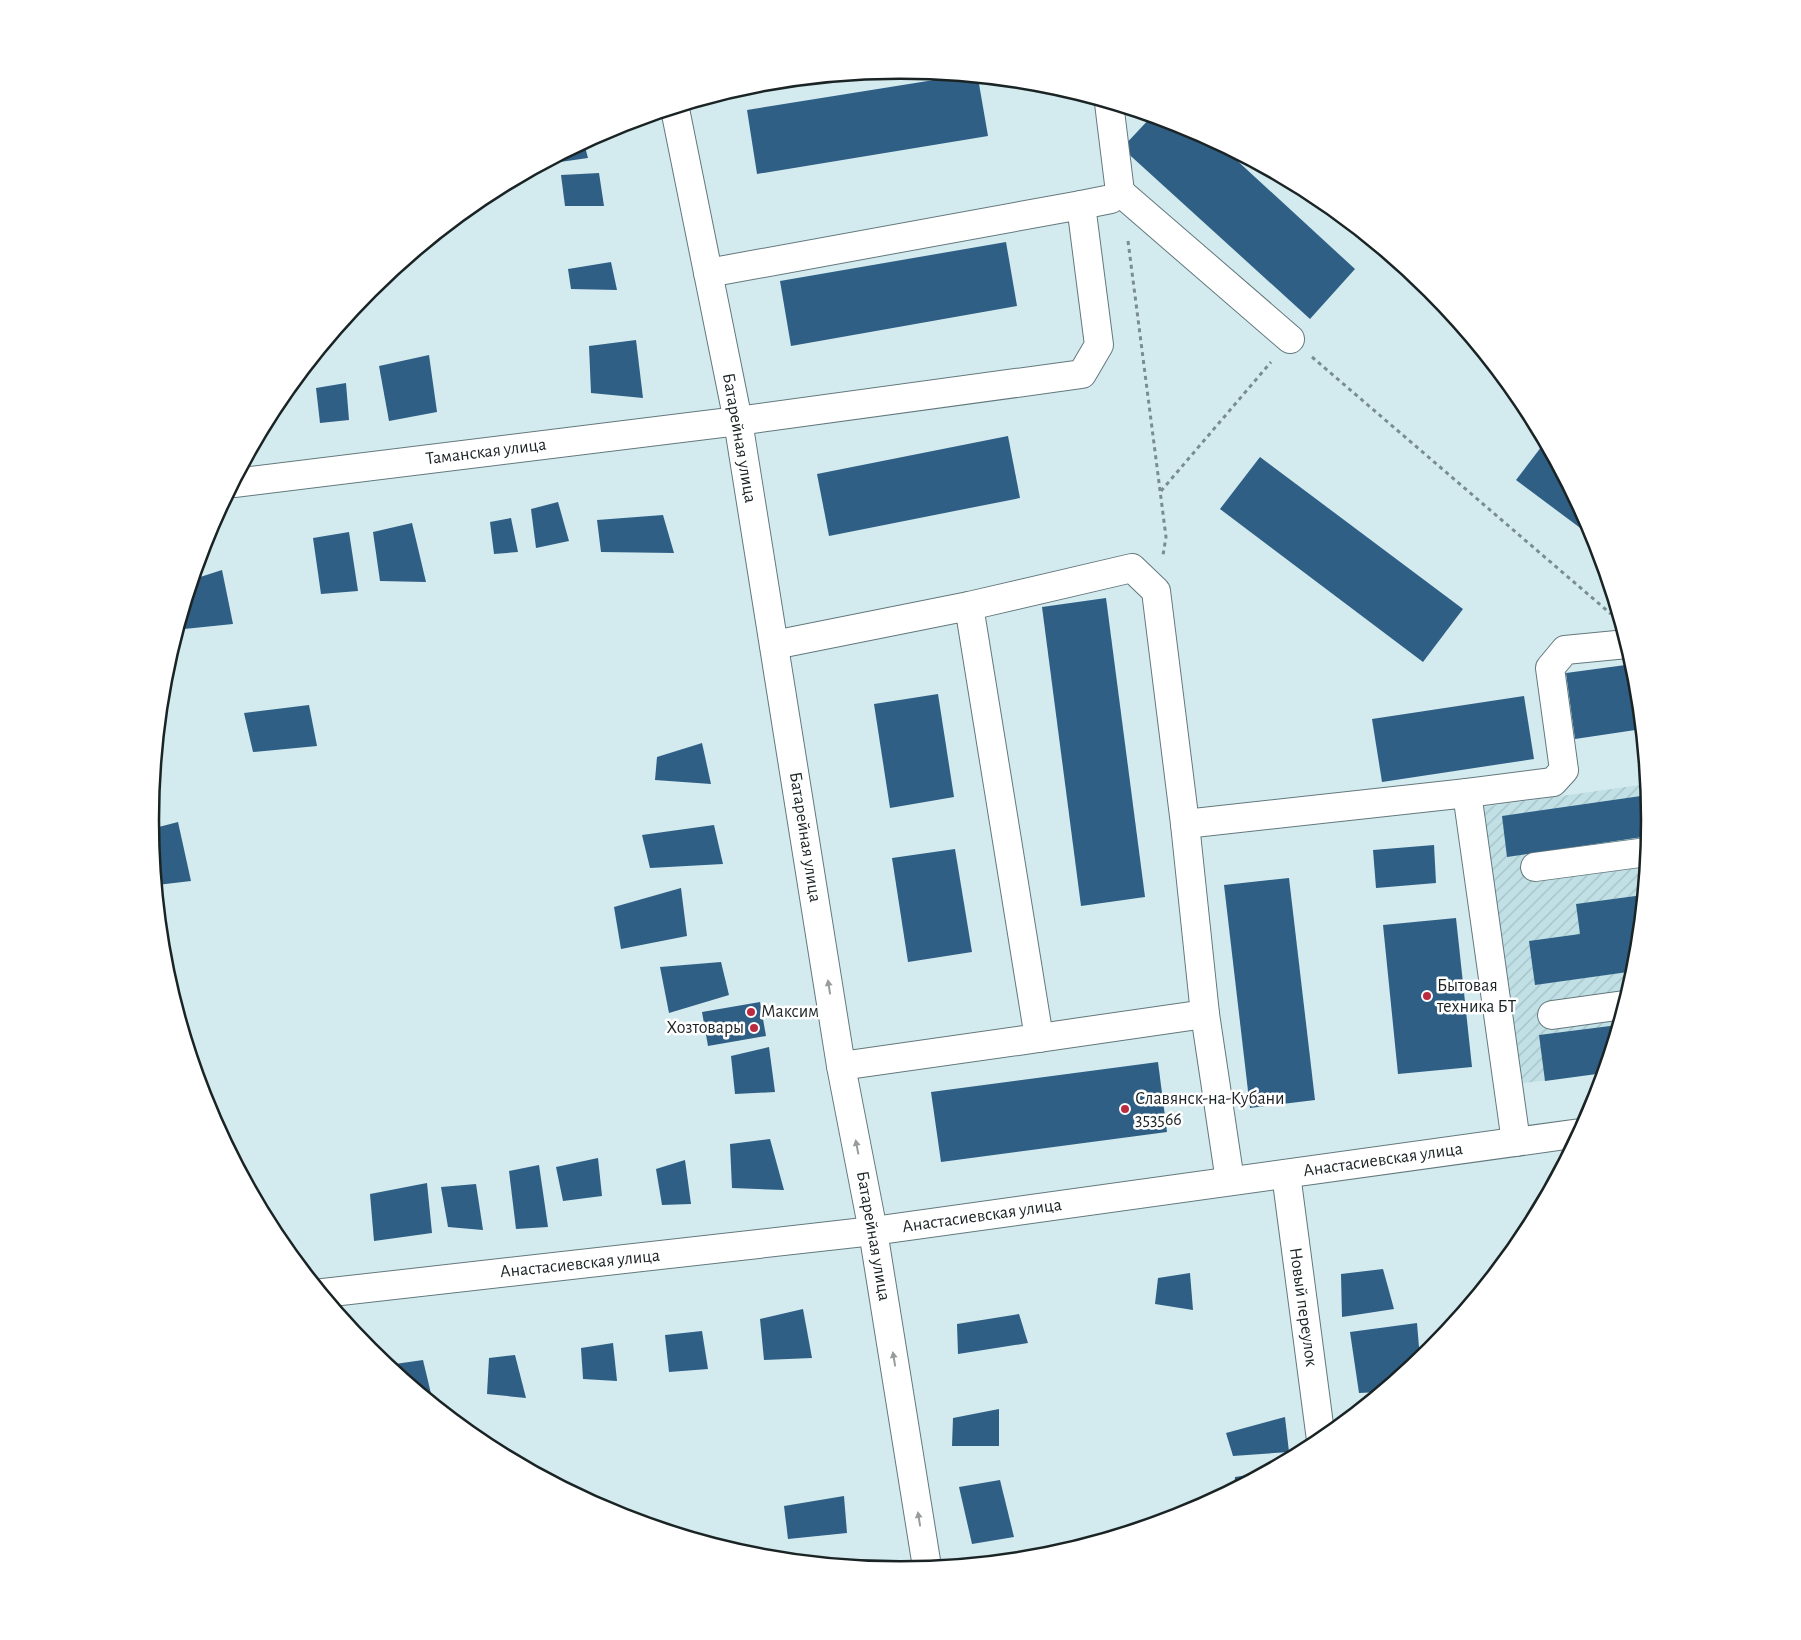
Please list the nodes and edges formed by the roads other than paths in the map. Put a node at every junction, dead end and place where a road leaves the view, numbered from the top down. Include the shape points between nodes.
1 (1109, 109) edge
2 (676, 114) edge
3 (1116, 196) junction
4 (1081, 205) junction
5 (708, 273) junction
6 (1290, 339) road end
7 (738, 421) junction
8 (241, 482) edge
9 (969, 606) junction
10 (774, 645) junction
11 (1620, 645) edge
12 (1467, 793) junction
13 (1185, 824) junction
14 (1641, 853) edge
15 (1536, 868) dead end
16 (1618, 1006) edge
17 (1205, 1014) junction
18 (1552, 1015) dead end
19 (1039, 1038) junction
20 (841, 1066) junction
21 (1571, 1134) edge
22 (1516, 1142) junction
23 (1286, 1174) junction
24 (1230, 1181) junction
25 (873, 1231) junction
26 (329, 1292) edge
27 (1320, 1431) edge
28 (926, 1560) edge

1 - 3 street
2 - 5 street, Батарейная улица
3 - 4 street
3 - 6 street
4 - 5 street
4 - 7 street, Таманская улица via 1100,345 1082,374
5 - 7 street, Батарейная улица
7 - 8 street, Таманская улица
7 - 10 street, Батарейная улица
9 - 10 street
9 - 13 street via 1132,568 1156,592
9 - 19 street
20 -> 10 street, Батарейная улица
11 - 12 street via 1565,650 1550,668 1564,770 1553,782
12 - 13 street
12 - 22 street
13 - 17 street
14 - 15 street
16 - 18 street
17 - 19 street
17 - 24 street
19 - 20 street
25 -> 20 street, Батарейная улица
21 - 22 street, Анастасиевская улица
22 - 23 street, Анастасиевская улица
23 - 24 street, Анастасиевская улица
23 - 27 street, Новый переулок
24 - 25 street, Анастасиевская улица
25 - 26 street, Анастасиевская улица
28 -> 25 street, Батарейная улица

